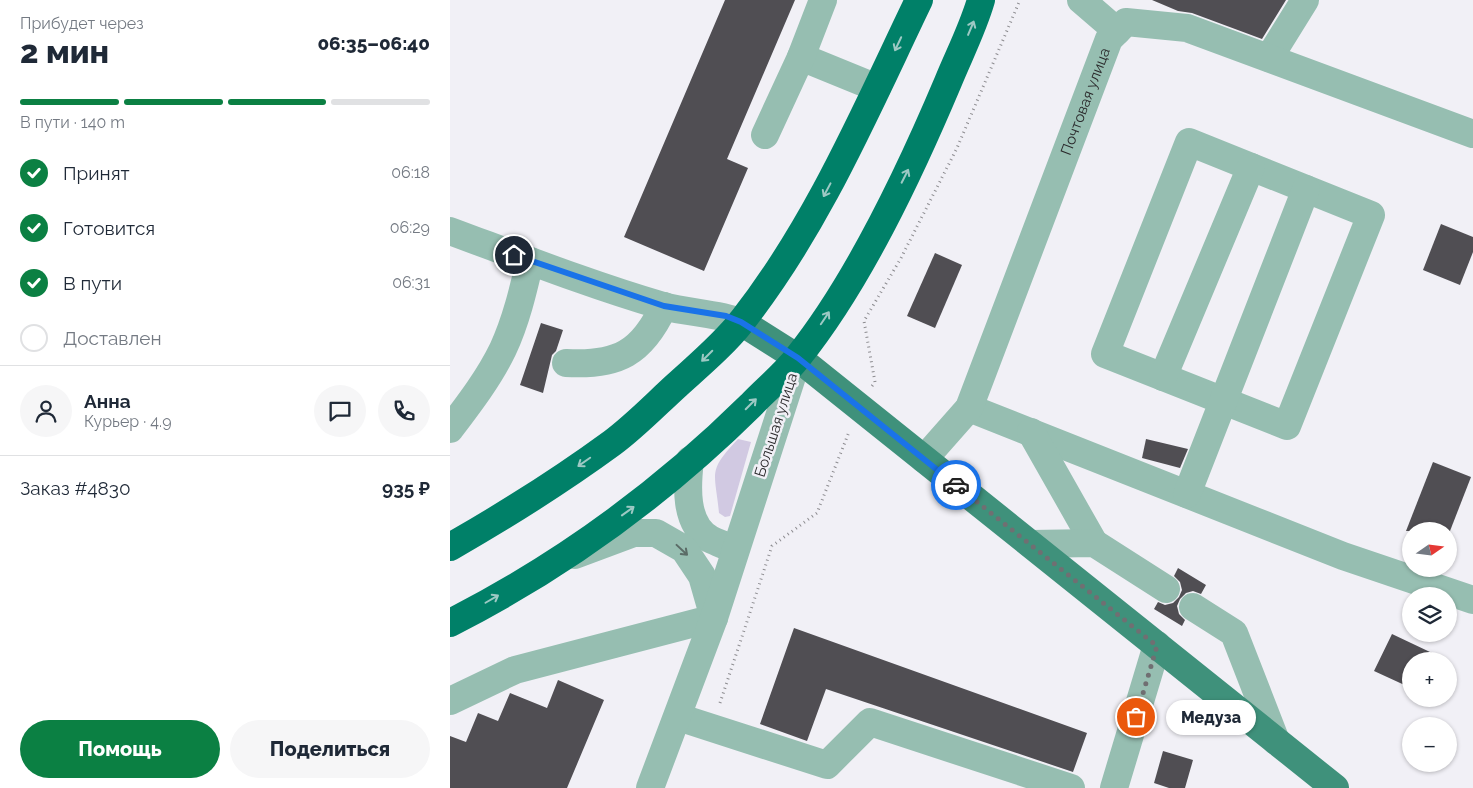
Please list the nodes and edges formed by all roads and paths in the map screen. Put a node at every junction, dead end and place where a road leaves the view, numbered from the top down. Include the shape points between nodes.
1 (823, 0) edge
2 (918, 0) edge
3 (981, 0) edge
4 (1020, 0) edge
5 (1081, 0) edge
6 (1305, 0) edge
7 (1117, 31) junction
8 (801, 57) junction
9 (1269, 58) junction
10 (877, 88) junction
11 (1473, 134) edge
12 (765, 135) dead end
13 (1251, 167) junction
14 (1306, 189) junction
15 (450, 231) edge
16 (530, 261) junction
17 (664, 306) junction
18 (741, 322) junction
19 (798, 358) junction
20 (566, 363) dead end
21 (1163, 377) junction
22 (1224, 401) junction
23 (859, 407) junction
24 (969, 408) junction
25 (450, 429) edge
26 (1031, 432) junction
27 (924, 459) junction
28 (690, 460) junction
29 (1187, 494) junction
30 (1094, 543) junction
31 (1031, 544) junction
32 (450, 547) edge
33 (735, 550) junction
34 (557, 562) junction
35 (1166, 590) dead end
36 (1473, 600) edge
37 (1193, 607) dead end
38 (714, 618) junction
39 (450, 623) edge
40 (1157, 646) junction
41 (450, 701) edge
42 (678, 717) junction
43 (711, 728) junction
44 (1276, 741) junction
45 (650, 788) edge
46 (1071, 788) edge
47 (1114, 788) edge
48 (1334, 788) edge

1 - 8 street
2 -> 10 highway
19 -> 3 highway, Большая улица via 870,244 926,135
4 - 23 path via 956,148 901,258 864,321 875,382
5 - 7 street
6 - 9 street
7 - 9 street, Почтовая улица via 1126,22 1187,28
7 - 24 street, Почтовая улица via 1109,38
8 - 10 street
8 - 12 street
9 - 11 street, Почтовая улица
10 -> 18 highway via 822,198 782,264
13 - 14 street
13 - 21 street
13 - 21 street via 1189,142 1105,354
14 - 22 street
14 - 22 street via 1371,215 1287,426
15 - 16 street
16 - 17 street
16 - 25 street via 520,306 502,350 481,387
17 - 18 street via 726,316
17 - 20 street via 654,329 638,348 621,357 595,364
18 - 19 main road
18 -> 32 highway via 696,368 614,442 523,504
19 - 23 main road
28 -> 19 highway via 731,425
19 - 33 street, Большая улица
21 - 22 street
22 - 29 street
23 - 27 main road
23 - 43 path via 817,513 772,546
24 - 26 street
24 - 27 street, Почтовая улица
26 - 29 street
26 - 30 street
27 - 31 main road
28 - 33 street via 687,485 691,515 708,538
34 -> 28 highway via 651,494
29 - 36 street via 1343,556
30 - 31 street
30 - 35 street
31 - 40 main road
33 - 38 street, Большая улица
34 -> 38 street via 634,533 656,533 684,549 702,576
39 -> 34 highway
37 - 44 street via 1234,633
38 - 41 street via 515,670
38 - 42 street, Большая улица
40 - 44 main road
40 - 47 street
42 - 43 street
42 - 45 street, Большая улица
43 - 46 street via 827,765 870,722
44 - 48 main road

